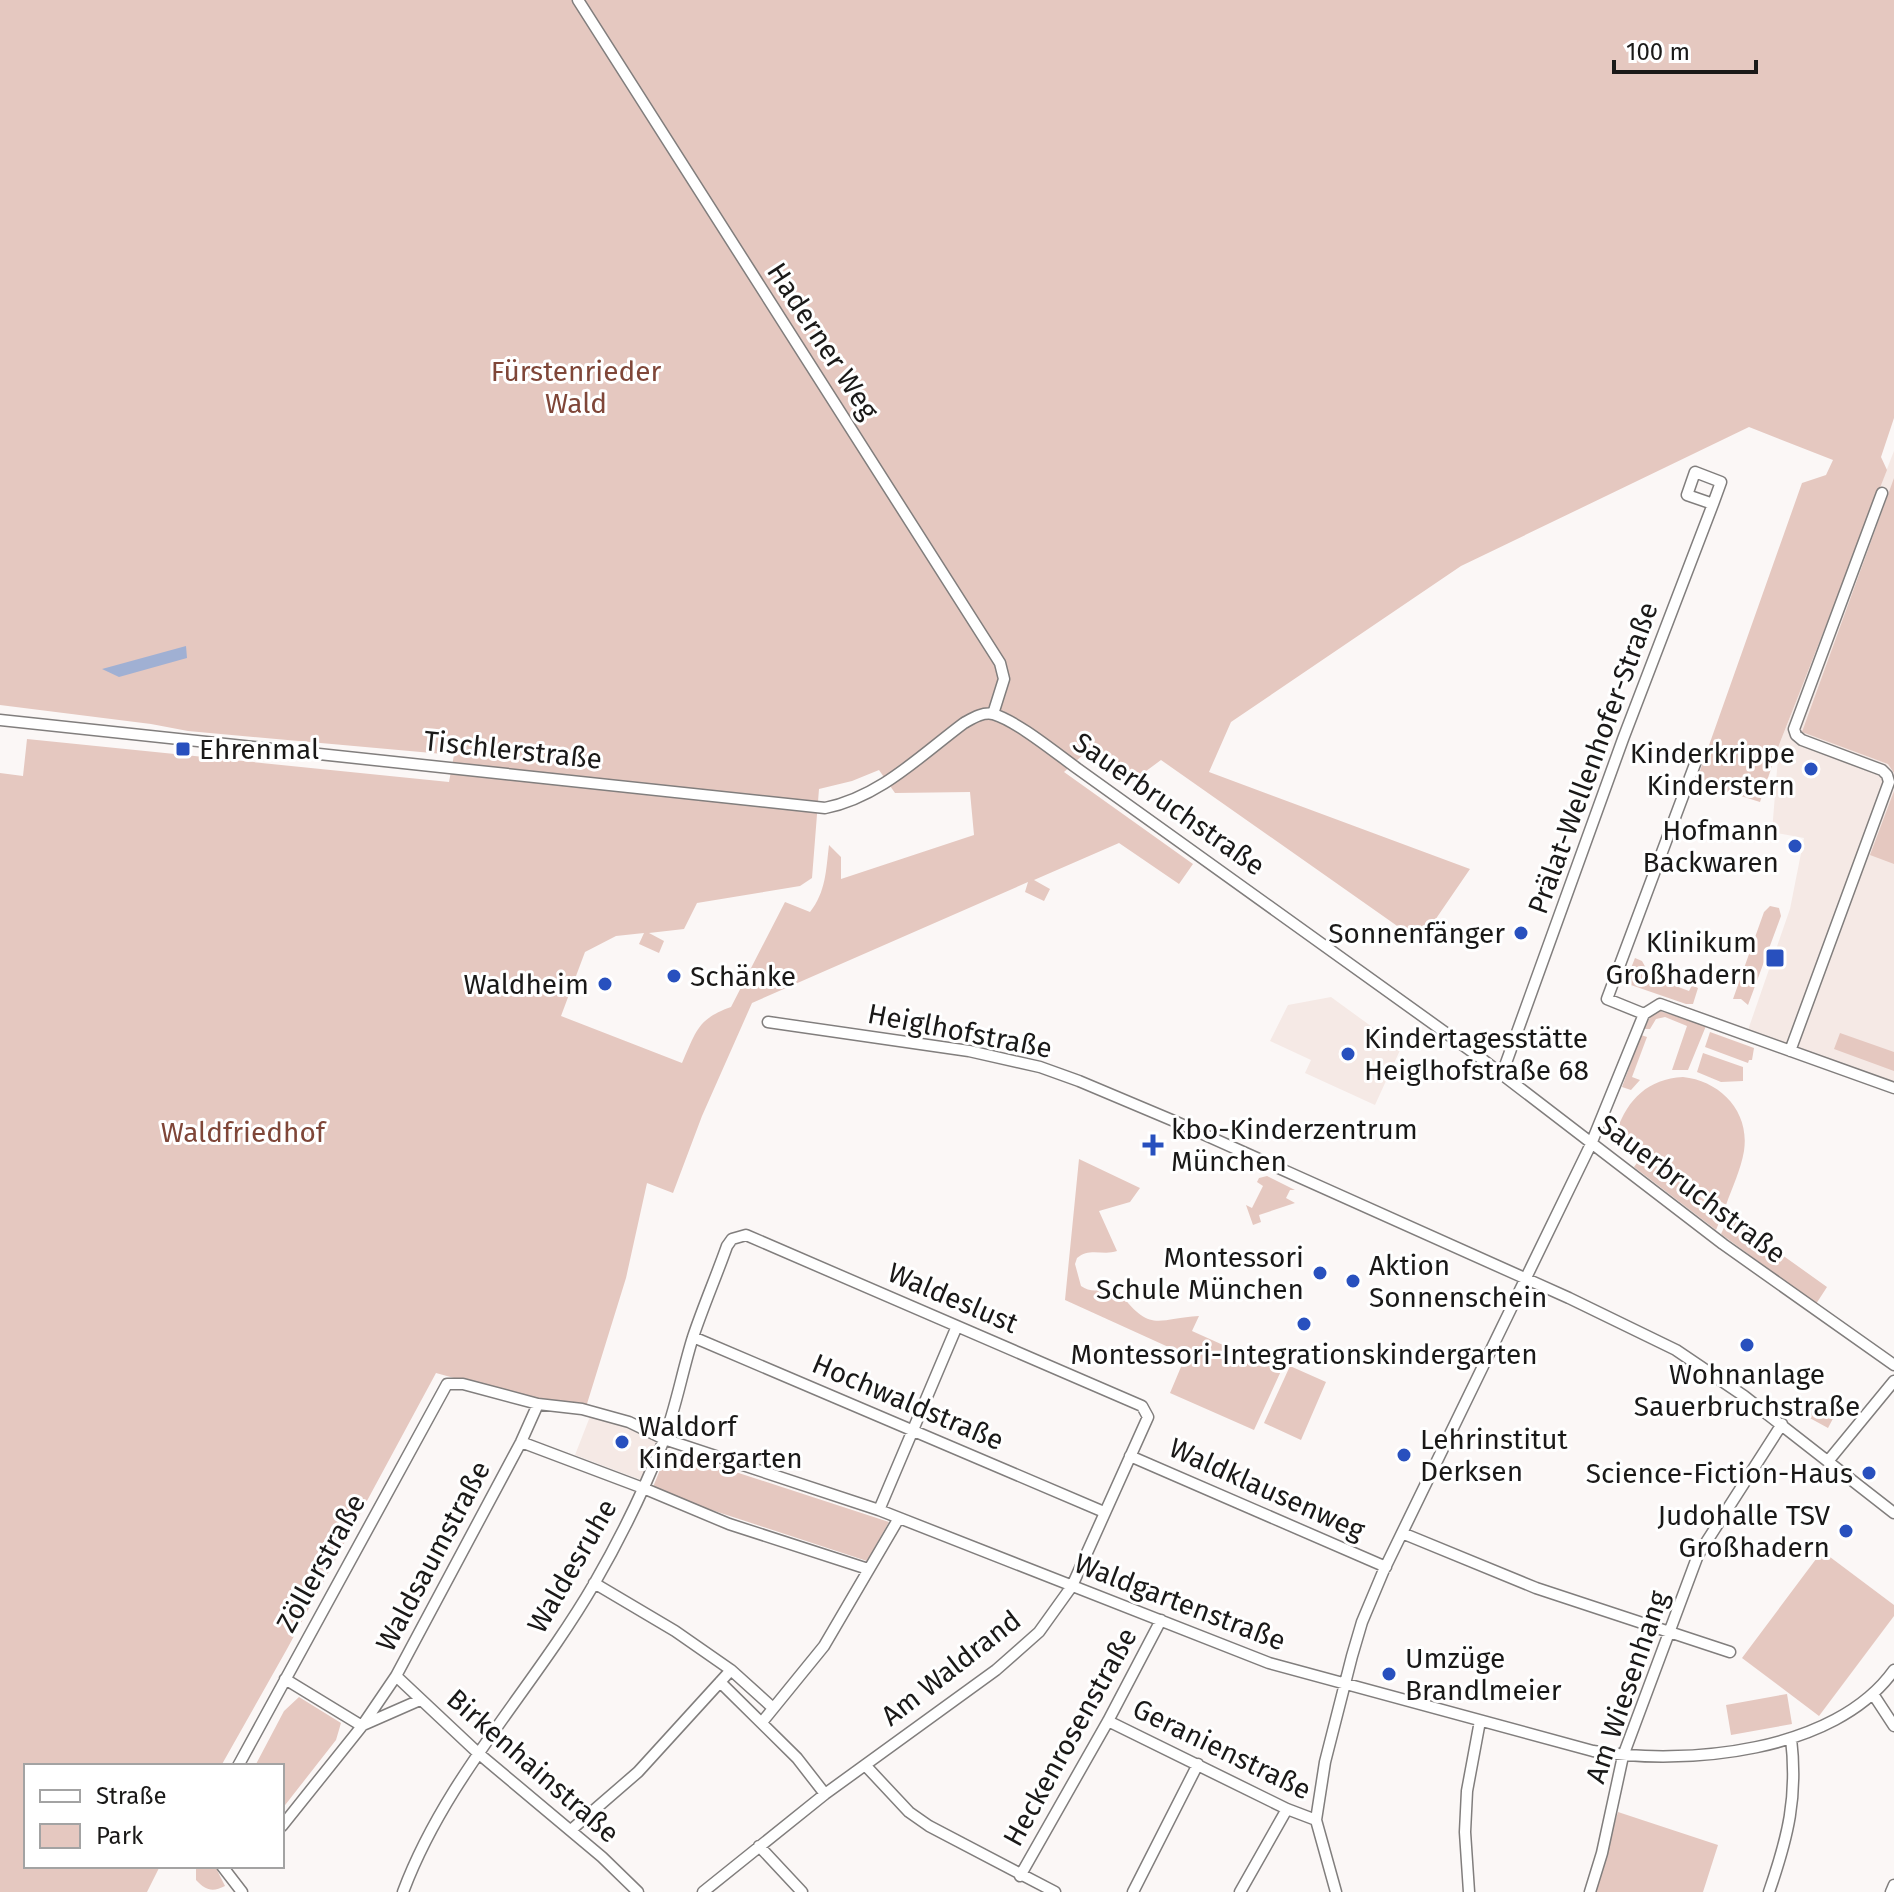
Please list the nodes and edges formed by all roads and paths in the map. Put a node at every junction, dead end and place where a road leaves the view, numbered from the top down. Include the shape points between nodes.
1 (578, 0) edge
2 (1882, 493) dead end
3 (1713, 504) dead end
4 (993, 714) junction
5 (0, 720) edge
6 (1695, 764) dead end
7 (1644, 1014) junction
8 (768, 1022) dead end
9 (1790, 1051) junction
10 (1502, 1074) junction
11 (1894, 1088) edge
12 (1591, 1144) junction
13 (732, 1239) joint
14 (1526, 1279) junction
15 (957, 1326) junction
16 (693, 1337) junction
17 (1894, 1365) edge
18 (1894, 1381) edge
19 (447, 1384) joint
20 (538, 1404) junction
21 (1148, 1417) joint
22 (1782, 1424) junction
23 (912, 1431) junction
24 (664, 1439) junction
25 (521, 1442) junction
26 (1130, 1456) junction
27 (1829, 1460) junction
28 (643, 1488) junction
29 (879, 1510) junction
30 (1104, 1512) junction
31 (1894, 1513) edge
32 (899, 1518) junction
33 (1402, 1533) junction
34 (1386, 1567) junction
35 (868, 1569) junction
36 (594, 1583) junction
37 (1072, 1586) junction
38 (1161, 1620) junction
39 (1669, 1632) junction
40 (1730, 1652) dead end
41 (731, 1670) junction
42 (1894, 1670) edge
43 (396, 1676) junction
44 (285, 1679) junction
45 (720, 1682) junction
46 (1345, 1685) junction
47 (1873, 1694) junction
48 (420, 1700) junction
49 (773, 1708) junction
50 (763, 1721) junction
51 (1108, 1721) junction
52 (1480, 1721) junction
53 (362, 1726) junction
54 (1894, 1726) edge
55 (1791, 1738) junction
56 (478, 1753) junction
57 (1623, 1756) junction
58 (239, 1764) edge
59 (1198, 1764) junction
60 (865, 1765) junction
61 (825, 1794) junction
62 (1287, 1809) junction
63 (1316, 1820) junction
64 (284, 1824) edge
65 (571, 1830) junction
66 (759, 1846) junction
67 (224, 1868) edge
68 (1020, 1876) junction
69 (1894, 1885) edge
70 (404, 1889) edge
71 (242, 1892) edge
72 (418, 1892) edge
73 (638, 1892) edge
74 (703, 1892) edge
75 (802, 1892) edge
76 (1055, 1892) edge
77 (1133, 1892) edge
78 (1240, 1892) edge
79 (1336, 1892) edge
80 (1469, 1892) edge
81 (1590, 1892) edge
82 (1769, 1892) edge
83 (1891, 1892) edge

1 - 4 street, Haderner Weg via 1000,663 1004,679
2 - 9 street via 1794,729 1802,740 1882,770 1889,782
3 - 10 street, Prälat-Wellenhofer-Straße
4 - 5 street, Tischlerstraße via 964,723 880,788 825,808
4 - 10 street, Sauerbruchstraße via 1102,786
6 - 7 street via 1607,999
7 - 9 street via 1660,1004
7 - 12 street
8 - 14 street, Heiglhofstraße via 969,1051 1046,1069
9 - 11 street
10 - 12 street, Sauerbruchstraße
12 - 14 street
12 - 17 street, Sauerbruchstraße
13 - 15 street, Waldeslust via 746,1235
13 - 16 street, Waldesruhe
14 - 22 street, Heiglhofstraße via 1676,1350
14 - 33 street
15 - 21 street, Waldeslust via 1142,1406
15 - 23 street
16 - 23 street, Hochwaldstraße
16 - 24 street, Waldesruhe
18 - 27 street
19 - 20 street, Waldgartenstraße
19 - 44 street, Zöllerstraße
20 - 24 street, Waldgartenstraße via 629,1422
20 - 25 street, Waldsaumstraße
21 - 26 street, Am Waldrand
22 - 27 street, Heiglhofstraße
22 - 39 street, Am Wiesenhang via 1698,1555
23 - 29 street
23 - 30 street, Hochwaldstraße
24 - 28 street, Waldesruhe
24 - 29 street, Waldgartenstraße
25 - 28 street
25 - 43 street, Waldsaumstraße
26 - 30 street, Am Waldrand
26 - 34 street, Waldklausenweg
27 - 31 street, Heiglhofstraße
28 - 35 street via 729,1524
28 - 36 street, Waldesruhe
29 - 32 street, Waldgartenstraße
30 - 37 street, Am Waldrand
32 - 35 street
32 - 37 street, Waldgartenstraße
33 - 34 street
33 - 39 street, Waldklausenweg via 1536,1588
34 - 46 street via 1362,1622
35 - 49 street via 824,1646
36 - 41 street
36 - 56 street, Waldesruhe
37 - 38 street, Waldgartenstraße
37 - 60 street, Am Waldrand via 1039,1632 996,1670
38 - 46 street, Waldgartenstraße via 1269,1663
38 - 51 street, Heckenrosenstraße
39 - 40 street, Waldklausenweg
39 - 57 street, Am Wiesenhang
41 - 45 street
41 - 49 street
42 - 47 street, Waldgartenstraße
43 - 48 street, Birkenhainstraße
43 - 53 street, Waldsaumstraße
44 - 53 street
44 - 58 street, Zöllerstraße
45 - 50 street
45 - 65 street via 638,1772
46 - 52 street, Waldgartenstraße
46 - 63 street
47 - 54 street
47 - 55 street, Waldgartenstraße via 1828,1724
48 - 53 street, Waldsaumstraße
48 - 56 street, Birkenhainstraße
49 - 50 street
50 - 61 street
51 - 59 street, Geranienstraße
51 - 68 street, Heckenrosenstraße
52 - 57 street, Waldgartenstraße
52 - 80 street via 1467,1791
53 - 64 street, Waldsaumstraße
55 - 57 street, Waldgartenstraße via 1712,1754
55 - 82 street via 1793,1806
56 - 65 street, Birkenhainstraße
56 - 70 street, Waldesruhe via 434,1822
57 - 81 street, Am Wiesenhang
59 - 62 street, Geranienstraße
59 - 77 street
60 - 61 street, Am Waldrand
60 - 68 street via 909,1812
61 - 66 street, Am Waldrand
62 - 63 street, Geranienstraße
62 - 78 street
63 - 79 street
65 - 73 street, Birkenhainstraße
66 - 74 street, Am Waldrand
66 - 75 street
67 - 71 street
68 - 76 street
69 - 83 street
70 - 72 street

